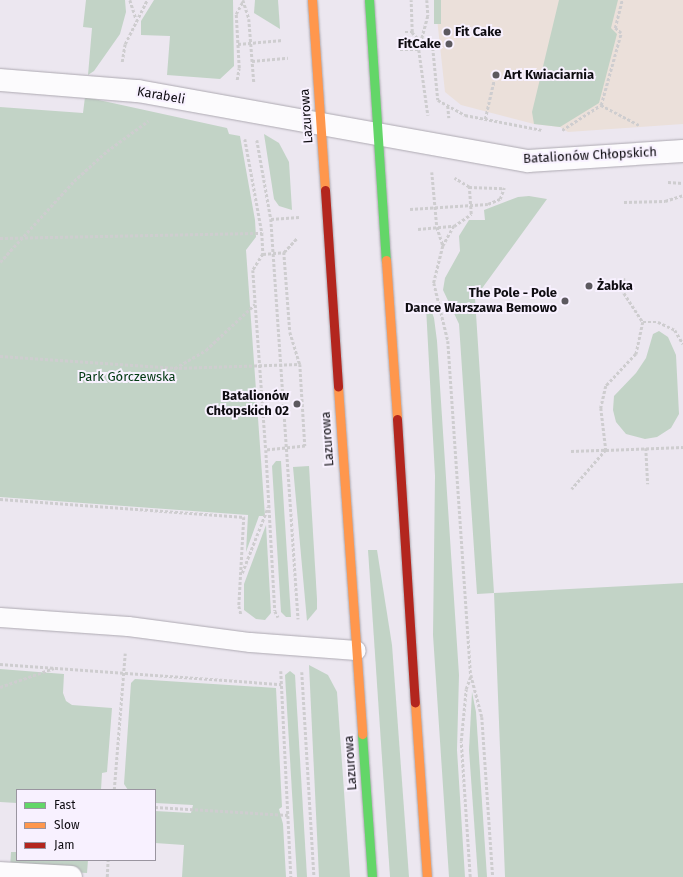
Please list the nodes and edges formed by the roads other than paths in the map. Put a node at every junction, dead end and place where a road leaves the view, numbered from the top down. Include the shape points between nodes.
1 (312, 0) edge
2 (369, 0) edge
3 (0, 80) edge
4 (320, 125) junction
5 (378, 135) junction
6 (683, 151) edge
7 (0, 617) edge
8 (356, 650) junction
9 (0, 873) edge
10 (71, 877) edge
11 (372, 877) edge
12 (427, 877) edge

1 - 4 main road, Lazurowa
2 - 5 main road
3 - 4 street, Karabeli via 119,90
4 - 5 street, Karabeli
4 - 8 main road, Lazurowa
5 - 6 street, Batalionów Chłopskich via 528,161
5 - 12 main road
7 - 8 lane via 128,626 250,642
8 - 11 main road, Lazurowa
9 - 10 street

